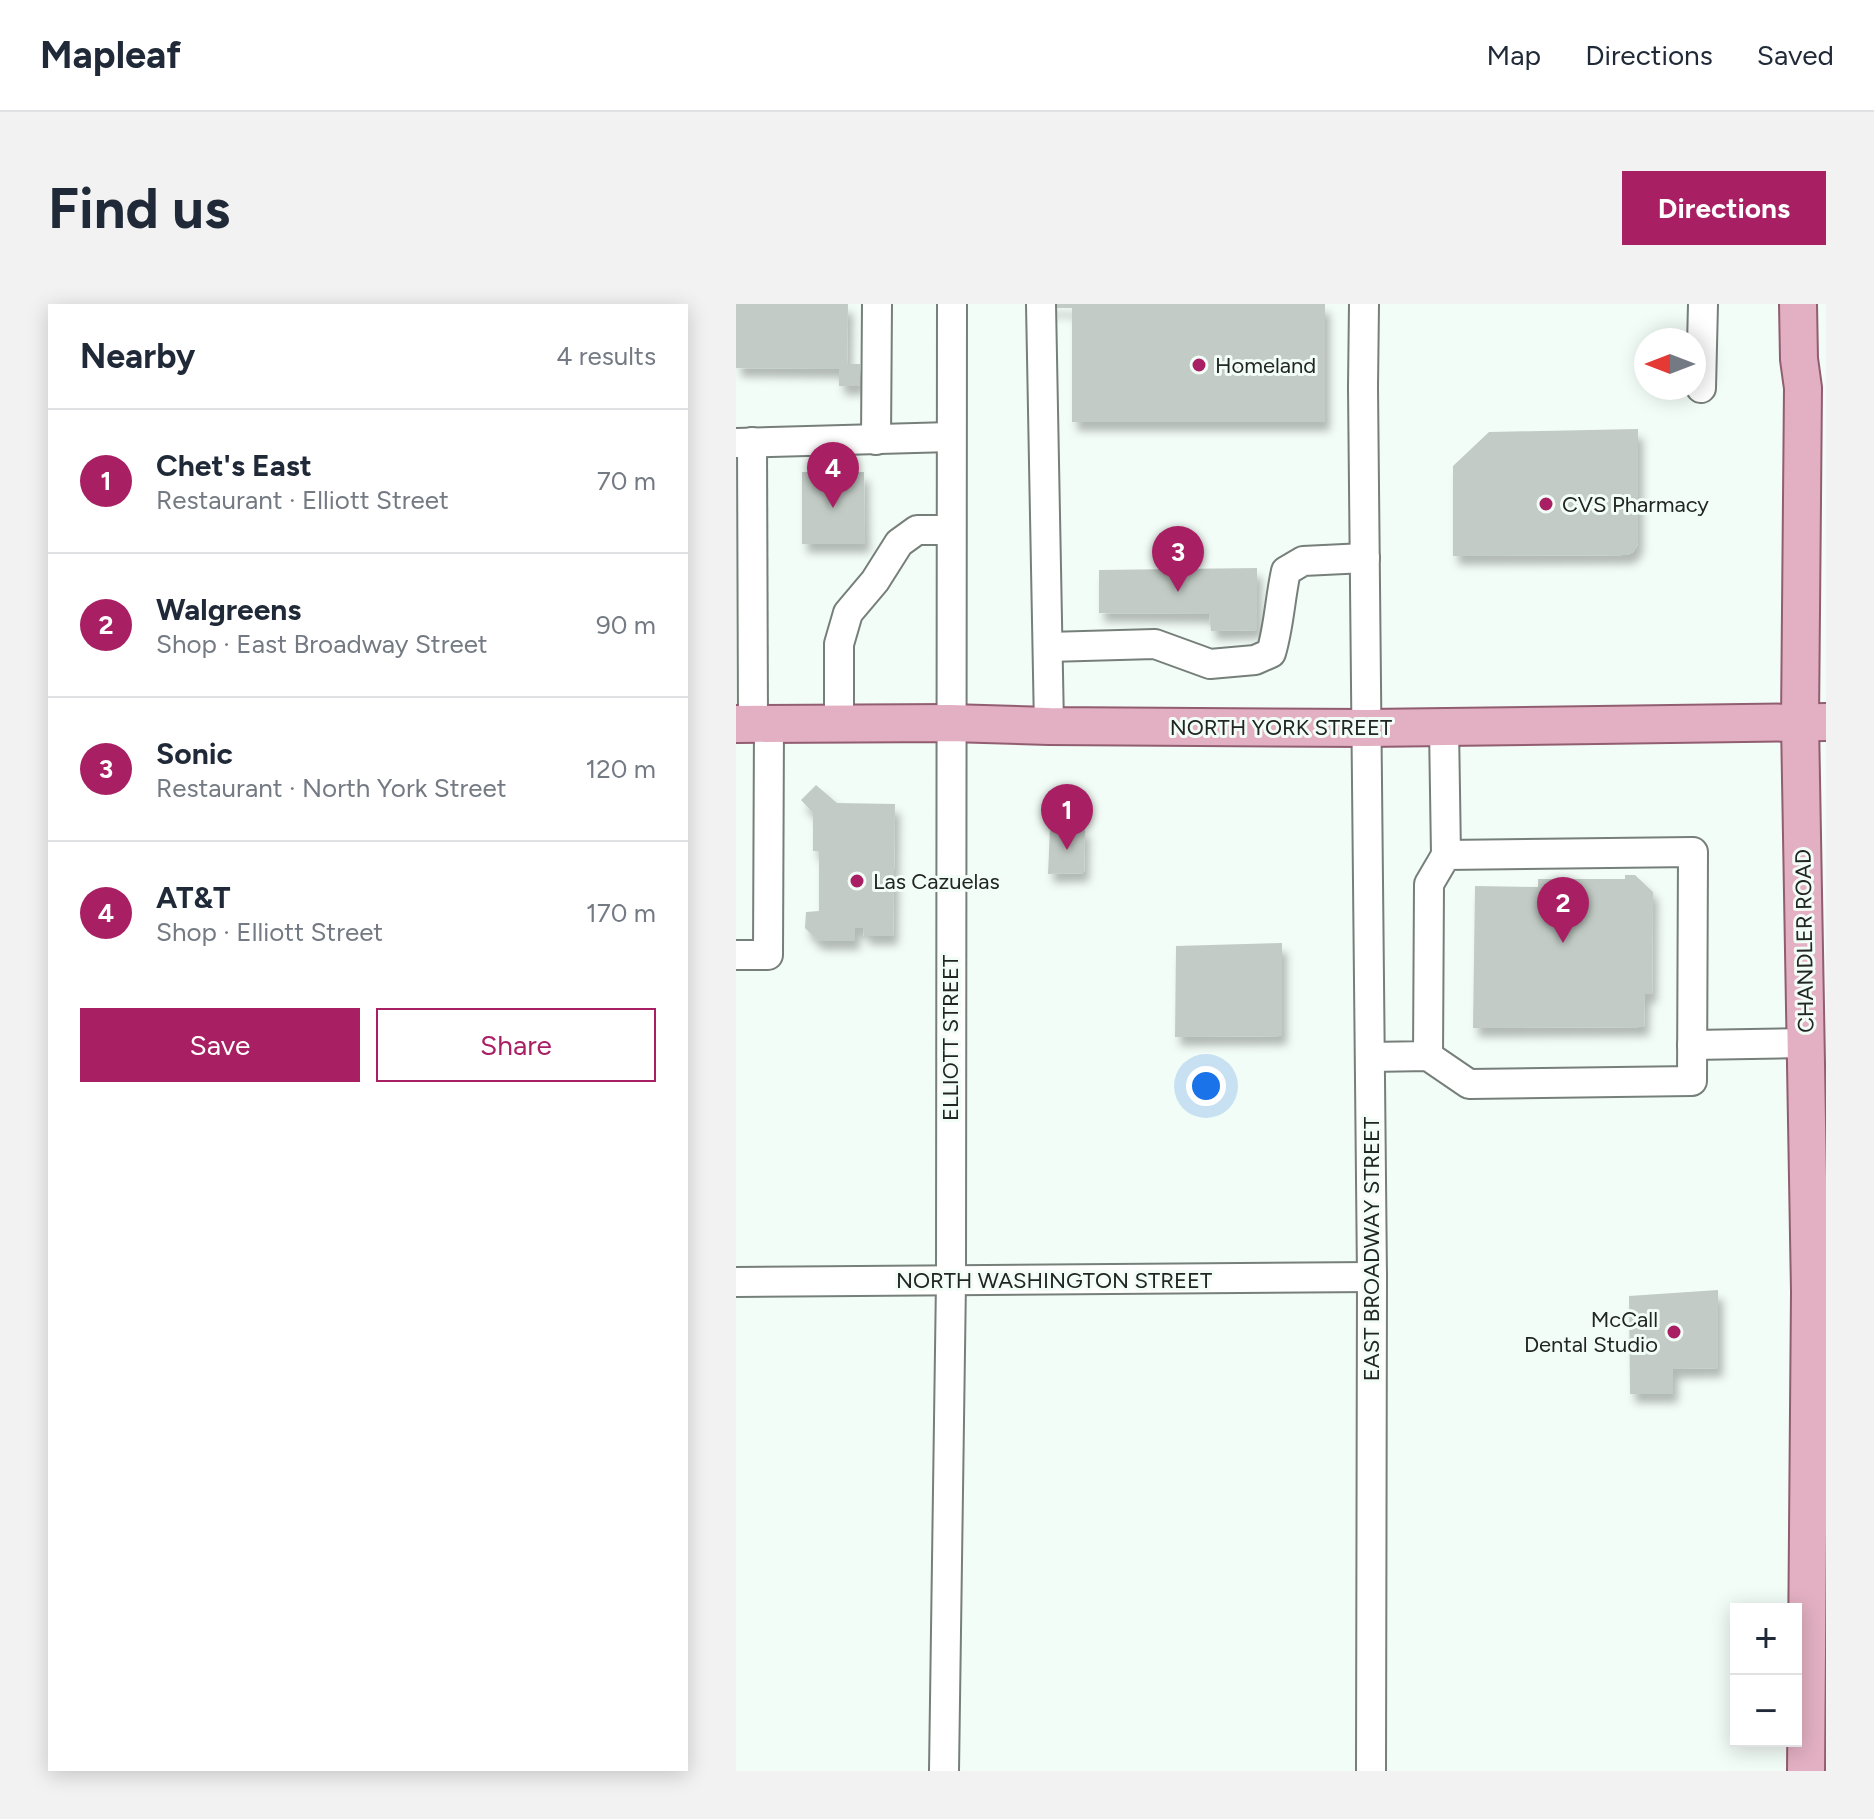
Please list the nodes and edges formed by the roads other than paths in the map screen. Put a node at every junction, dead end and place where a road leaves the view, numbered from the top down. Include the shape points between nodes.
1 (877, 304) edge
2 (952, 304) edge
3 (1041, 304) edge
4 (1364, 304) edge
5 (1703, 304) edge
6 (1798, 304) edge
7 (1702, 328) edge
8 (951, 437) junction
9 (876, 440) junction
10 (744, 442) edge
11 (744, 515) edge
12 (951, 530) junction
13 (1365, 558) junction
14 (1048, 647) junction
15 (744, 662) edge
16 (1813, 722) edge
17 (950, 723) junction
18 (753, 724) edge
19 (839, 724) junction
20 (1049, 726) junction
21 (1444, 727) junction
22 (1367, 728) junction
23 (1814, 841) edge
24 (1446, 855) junction
25 (736, 955) edge
26 (1815, 962) edge
27 (1806, 1043) junction
28 (1692, 1045) junction
29 (1428, 1056) junction
30 (1370, 1057) junction
31 (1816, 1103) edge
32 (1372, 1277) junction
33 (951, 1281) junction
34 (736, 1282) edge
35 (1818, 1292) edge
36 (1818, 1441) edge
37 (1817, 1565) edge
38 (1817, 1614) edge
39 (1813, 1764) edge
40 (944, 1771) edge
41 (1371, 1771) edge

1 - 9 street
2 - 8 street, ELLIOTT STREET
3 - 14 street
4 - 13 street, EAST BROADWAY STREET
5 - 7 street
6 - 16 main road, CHANDLER ROAD
8 - 9 street
8 - 12 street, ELLIOTT STREET
9 - 10 street
10 - 11 street
11 - 15 street
12 - 17 street, ELLIOTT STREET
12 - 19 street via 917,530 899,543 848,613 839,644
13 - 14 street via 1303,561 1286,571 1271,653 1255,660 1210,664 1155,644
13 - 22 street, EAST BROADWAY STREET
14 - 20 street
15 - 18 street
16 - 21 main road, NORTH YORK STREET
16 - 23 main road, CHANDLER ROAD
17 - 19 main road, NORTH YORK STREET
17 - 20 main road, NORTH YORK STREET
17 - 33 street, ELLIOTT STREET
18 - 19 main road, NORTH YORK STREET
18 - 25 street via 768,955
20 - 22 main road, NORTH YORK STREET
21 - 22 main road, NORTH YORK STREET
21 - 24 street
22 - 30 street, EAST BROADWAY STREET
23 - 26 main road, CHANDLER ROAD
24 - 28 street via 1693,852
24 - 29 street via 1429,884
26 - 27 main road, CHANDLER ROAD
27 - 28 street
27 - 31 main road, CHANDLER ROAD
28 - 29 street via 1692,1081 1469,1084
29 - 30 street
30 - 32 street, EAST BROADWAY STREET
31 - 35 main road, CHANDLER ROAD
32 - 33 street, NORTH WASHINGTON STREET
32 - 41 street, EAST BROADWAY STREET
33 - 34 street, NORTH WASHINGTON STREET
33 - 40 street, ELLIOTT STREET
35 - 36 main road, CHANDLER ROAD
36 - 37 main road, CHANDLER ROAD
37 - 38 main road, CHANDLER ROAD
38 - 39 main road, CHANDLER ROAD

